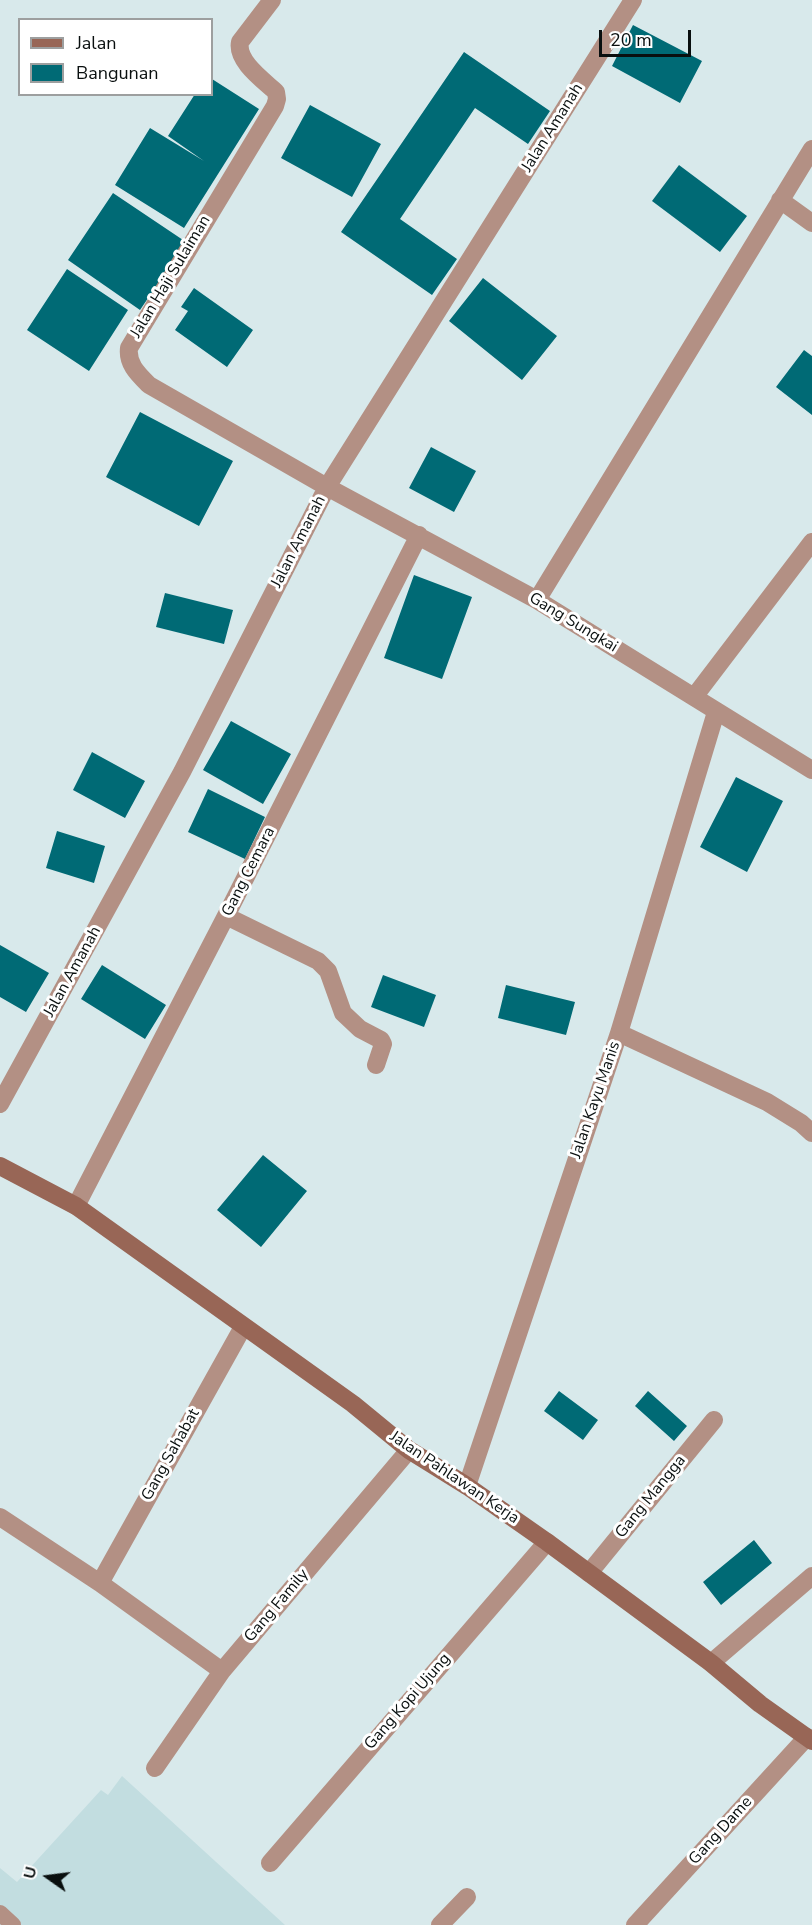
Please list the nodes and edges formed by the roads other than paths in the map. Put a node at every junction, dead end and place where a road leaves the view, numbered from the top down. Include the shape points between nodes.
1 (272, 0) edge
2 (633, 0) edge
3 (812, 149) edge
4 (780, 200) junction
5 (812, 224) edge
6 (327, 487) junction
7 (419, 535) junction
8 (812, 542) edge
9 (537, 600) junction
10 (694, 697) junction
11 (716, 712) junction
12 (812, 770) edge
13 (226, 916) junction
14 (619, 1033) junction
15 (376, 1065) dead end
16 (0, 1104) edge
17 (812, 1133) edge
18 (0, 1166) edge
19 (76, 1206) junction
20 (243, 1327) junction
21 (714, 1420) dead end
22 (409, 1450) junction
23 (467, 1486) junction
24 (0, 1517) edge
25 (547, 1542) junction
26 (589, 1573) junction
27 (812, 1576) edge
28 (100, 1583) junction
29 (711, 1663) junction
30 (222, 1671) junction
31 (809, 1739) edge
32 (155, 1768) dead end
33 (270, 1863) dead end
34 (467, 1897) dead end
35 (0, 1913) edge
36 (13, 1925) edge
37 (440, 1925) edge
38 (635, 1925) edge

1 - 6 street, Jalan Haji Sulaiman via 238,50 278,99 128,354 136,372 149,385
2 - 6 street, Jalan Amanah
3 - 4 street
4 - 5 street
4 - 9 street
6 - 7 street, Gang Sungkai
6 - 16 street, Jalan Amanah via 182,772
7 - 9 street, Gang Sungkai
7 - 13 street, Gang Cemara
8 - 10 street
9 - 10 street, Gang Sungkai
10 - 11 street, Gang Sungkai
11 - 12 street, Gang Sungkai
11 - 14 street, Jalan Kayu Manis
13 - 15 street via 318,961 328,971 343,1012 360,1029 381,1040
13 - 19 street, Gang Cemara
14 - 17 street via 767,1102
14 - 23 street, Jalan Kayu Manis
18 - 19 street, Jalan Pahlawan Kerja
19 - 20 street, Jalan Pahlawan Kerja
20 - 22 street, Jalan Pahlawan Kerja via 353,1404
20 - 28 street, Gang Sahabat
21 - 26 street, Gang Mangga
22 - 23 street, Jalan Pahlawan Kerja
22 - 30 street, Gang Family
23 - 25 street, Jalan Pahlawan Kerja
24 - 28 street
25 - 26 street, Jalan Pahlawan Kerja
25 - 33 street, Gang Kopi Ujung
26 - 29 street, Jalan Pahlawan Kerja
27 - 29 street
28 - 30 street
29 - 31 street, Jalan Pahlawan Kerja
30 - 32 street, Gang Family
31 - 38 street, Gang Dame
34 - 37 street
35 - 36 lane

